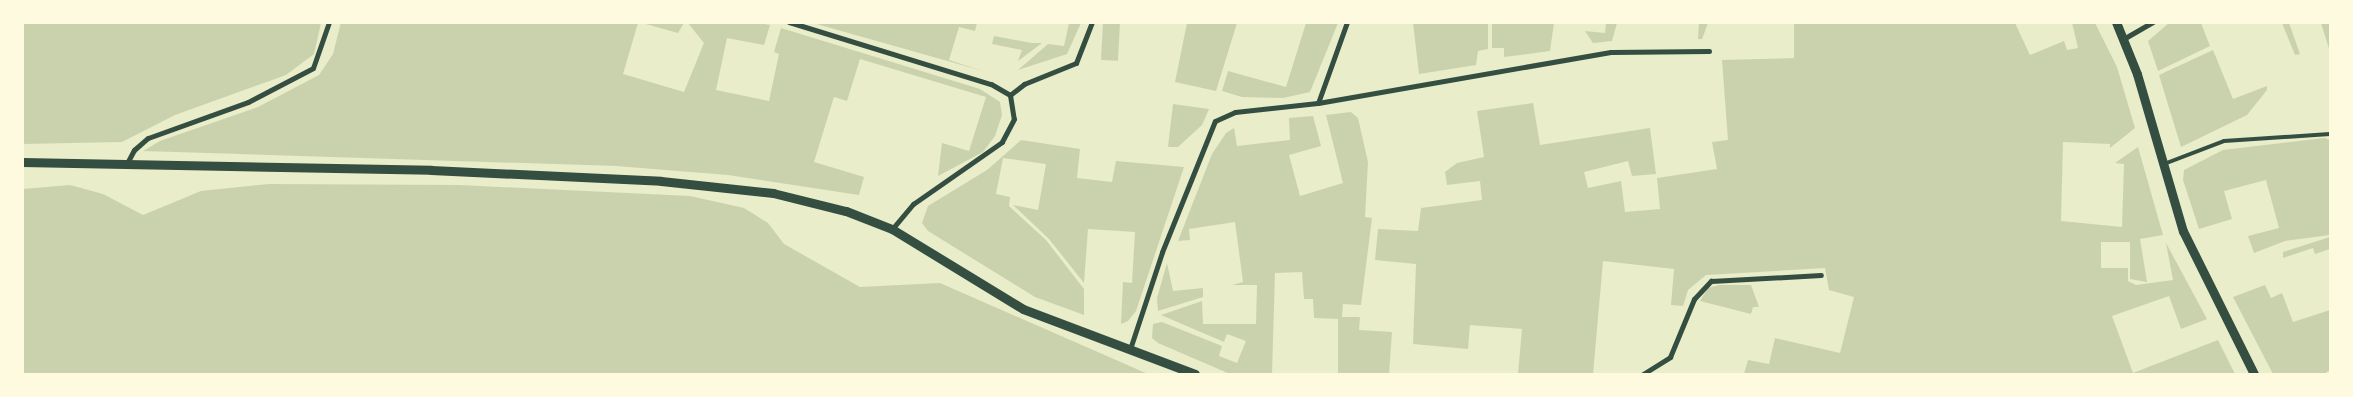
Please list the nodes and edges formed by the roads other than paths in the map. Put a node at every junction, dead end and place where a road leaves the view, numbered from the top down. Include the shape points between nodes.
1 (329, 22) edge
2 (788, 22) edge
3 (1092, 22) edge
4 (1347, 22) edge
5 (2116, 22) edge
6 (2154, 22) edge
7 (2125, 38) junction
8 (1709, 51) dead end
9 (1010, 95) junction
10 (1318, 103) junction
11 (2330, 134) edge
12 (22, 162) edge
13 (126, 165) junction
14 (2162, 165) junction
15 (892, 229) junction
16 (1821, 275) dead end
17 (1131, 346) junction
18 (1195, 374) edge
19 (1643, 374) edge
20 (2254, 374) edge

1 - 13 street via 313,68 248,102 148,138 134,150
2 - 9 street via 991,84
3 - 9 street via 1076,63 1024,84
4 - 10 street
5 - 7 street
6 - 7 street
7 - 14 street
8 - 10 street via 1612,52
9 - 15 street via 1014,119 1002,142 913,204
10 - 17 street via 1235,112 1215,121 1162,252
11 - 14 lane via 2224,141
12 - 13 street
13 - 15 street via 431,170 661,181 773,193 846,212
14 - 20 street via 2183,231
15 - 17 street via 1023,309
16 - 19 street via 1711,281 1694,298 1670,357
17 - 18 street

